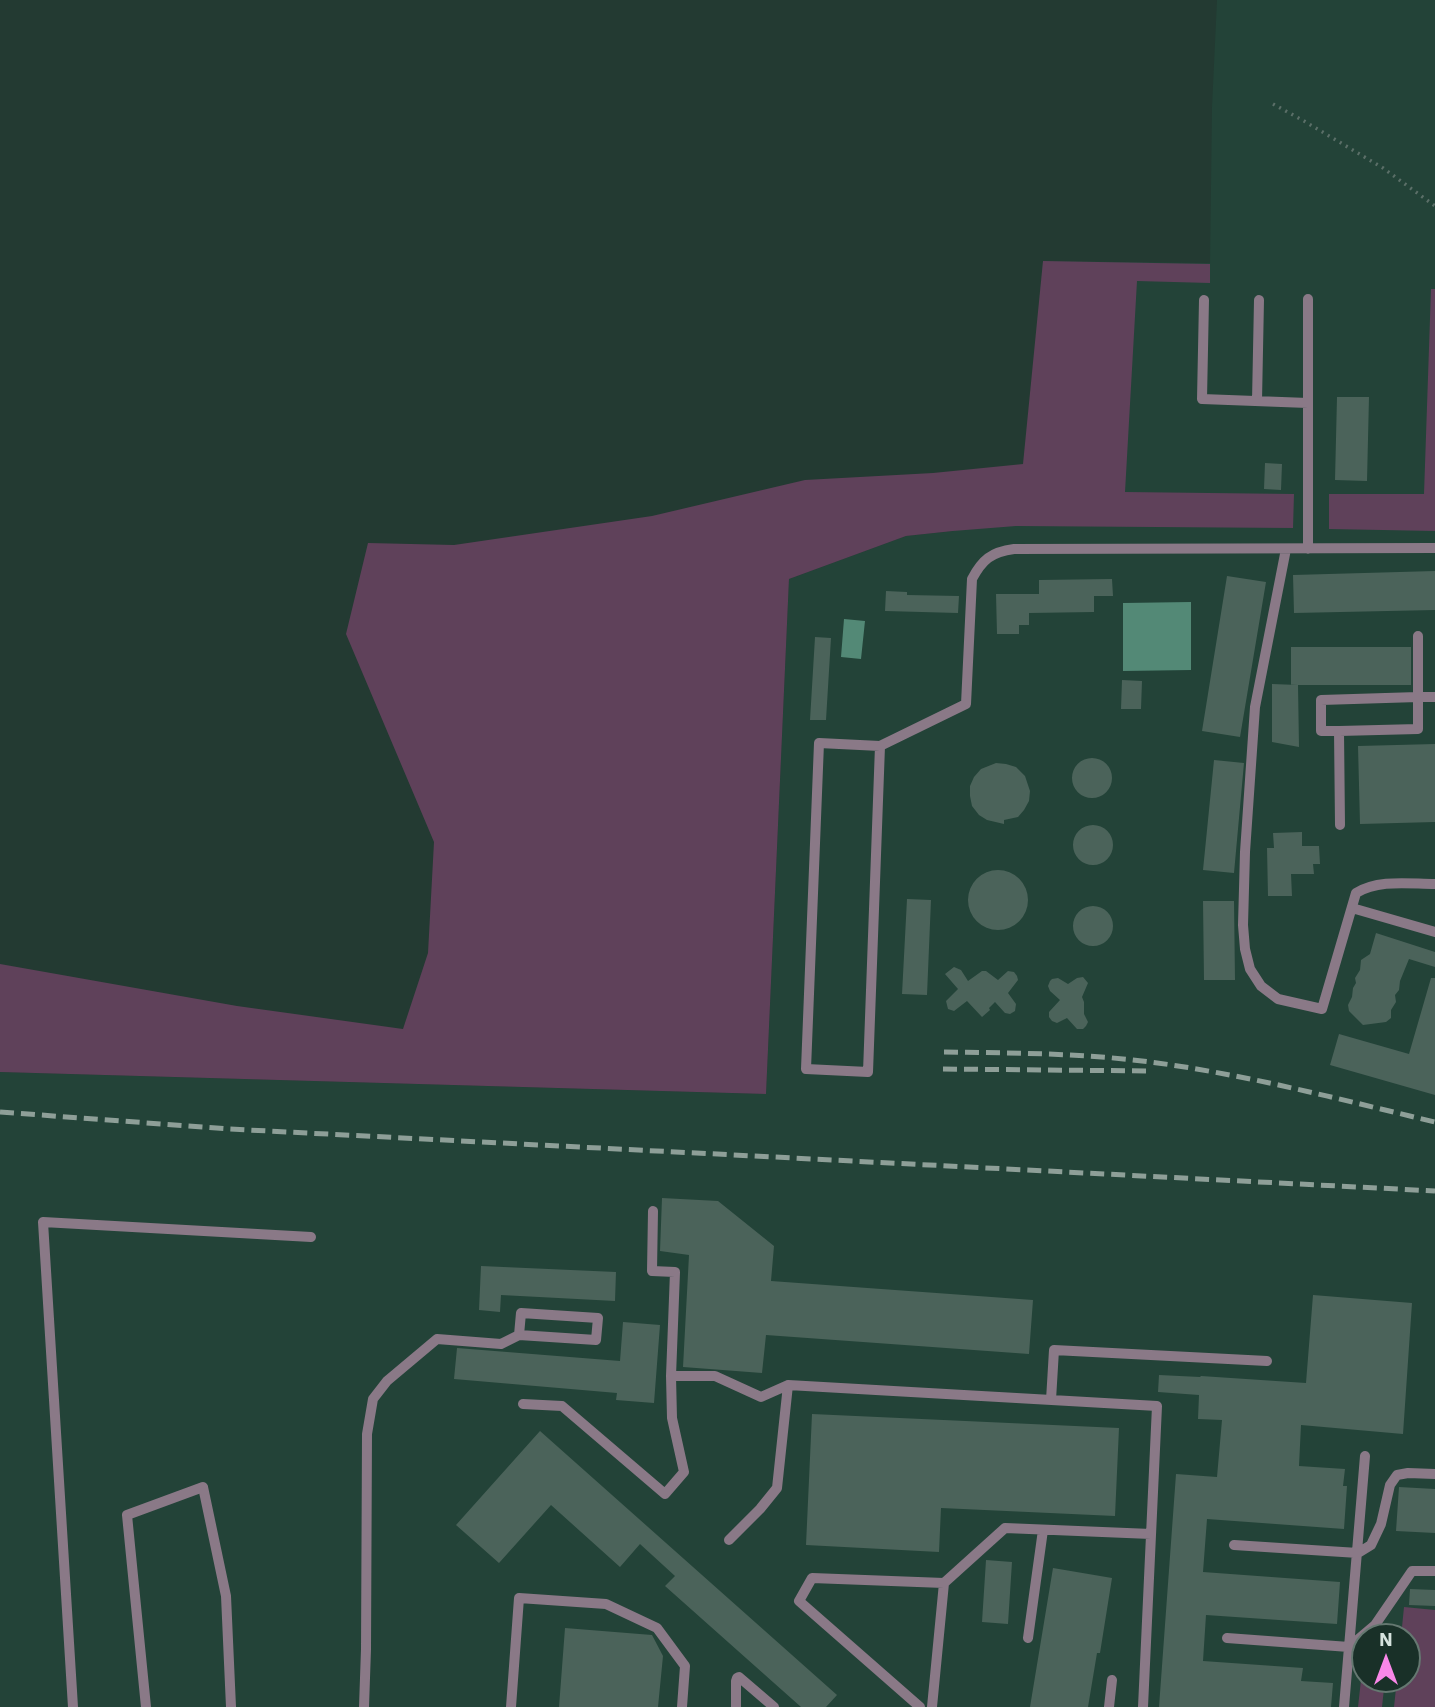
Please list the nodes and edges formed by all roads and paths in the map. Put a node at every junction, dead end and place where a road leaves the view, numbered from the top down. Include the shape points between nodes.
1 (1273, 104) dead end
2 (1435, 206) edge
3 (1308, 299) dead end
4 (1204, 300) dead end
5 (1259, 300) dead end
6 (1257, 401) junction
7 (1308, 403) junction
8 (1308, 548) junction
9 (1435, 548) edge
10 (1286, 549) junction
11 (1418, 636) dead end
12 (1418, 697) junction
13 (1435, 697) edge
14 (1339, 731) junction
15 (880, 746) junction
16 (1340, 825) dead end
17 (1435, 884) edge
18 (1352, 908) junction
19 (1435, 932) edge
20 (653, 1211) dead end
21 (311, 1237) dead end
22 (519, 1335) junction
23 (1267, 1361) dead end
24 (671, 1376) junction
25 (788, 1385) junction
26 (1051, 1400) junction
27 (523, 1404) dead end
28 (1366, 1456) dead end
29 (1435, 1474) edge
30 (1043, 1530) junction
31 (1151, 1534) junction
32 (729, 1540) dead end
33 (1234, 1545) dead end
34 (1358, 1553) junction
35 (1435, 1571) edge
36 (944, 1583) junction
37 (1028, 1638) dead end
38 (1227, 1638) dead end
39 (1349, 1647) junction
40 (1111, 1680) dead end
41 (74, 1707) edge
42 (146, 1707) edge
43 (231, 1707) edge
44 (365, 1707) edge
45 (510, 1707) edge
46 (682, 1707) edge
47 (736, 1707) edge
48 (774, 1707) edge
49 (920, 1707) edge
50 (932, 1707) edge
51 (1109, 1707) edge
52 (1143, 1707) edge
53 (1344, 1707) edge

1 - 2 path via 1383,168
3 - 7 lane
4 - 6 lane via 1202,399
5 - 6 lane
6 - 7 lane
7 - 8 lane
8 - 9 lane
8 - 10 lane
10 - 15 lane via 999,551 986,559 972,579 966,704
10 - 18 lane via 1255,706 1245,852 1245,949 1261,986 1278,999 1322,1009
11 - 12 lane
12 - 13 lane
12 - 14 lane via 1418,729
12 - 14 lane via 1321,700 1321,731
14 - 16 lane
15 - 15 lane via 868,1072 806,1069 820,743
17 - 18 lane via 1365,888 1356,893
18 - 19 lane
20 - 24 lane via 652,1271 675,1272
21 - 41 lane via 43,1222
22 - 22 lane via 520,1313 597,1318 596,1340
22 - 44 lane via 501,1344 437,1339 387,1381 373,1399 367,1434
23 - 26 lane via 1054,1350
24 - 25 lane via 715,1376 761,1397
24 - 27 lane via 672,1418 684,1472 665,1494 562,1406
25 - 26 lane
25 - 32 lane via 777,1488
26 - 31 lane via 1157,1406
28 - 34 lane
29 - 34 lane via 1397,1475 1390,1485 1381,1524 1370,1545
30 - 31 lane
30 - 36 lane via 1005,1528
30 - 37 lane
31 - 52 lane
33 - 34 lane
34 - 39 lane
35 - 39 lane via 1412,1571 1375,1625
36 - 49 lane via 812,1578 799,1601
36 - 50 lane
38 - 39 lane
39 - 53 lane
40 - 51 lane
42 - 43 lane via 127,1515 203,1487 226,1595
45 - 46 lane via 519,1598 606,1604 657,1628 685,1666
47 - 48 lane via 739,1677

